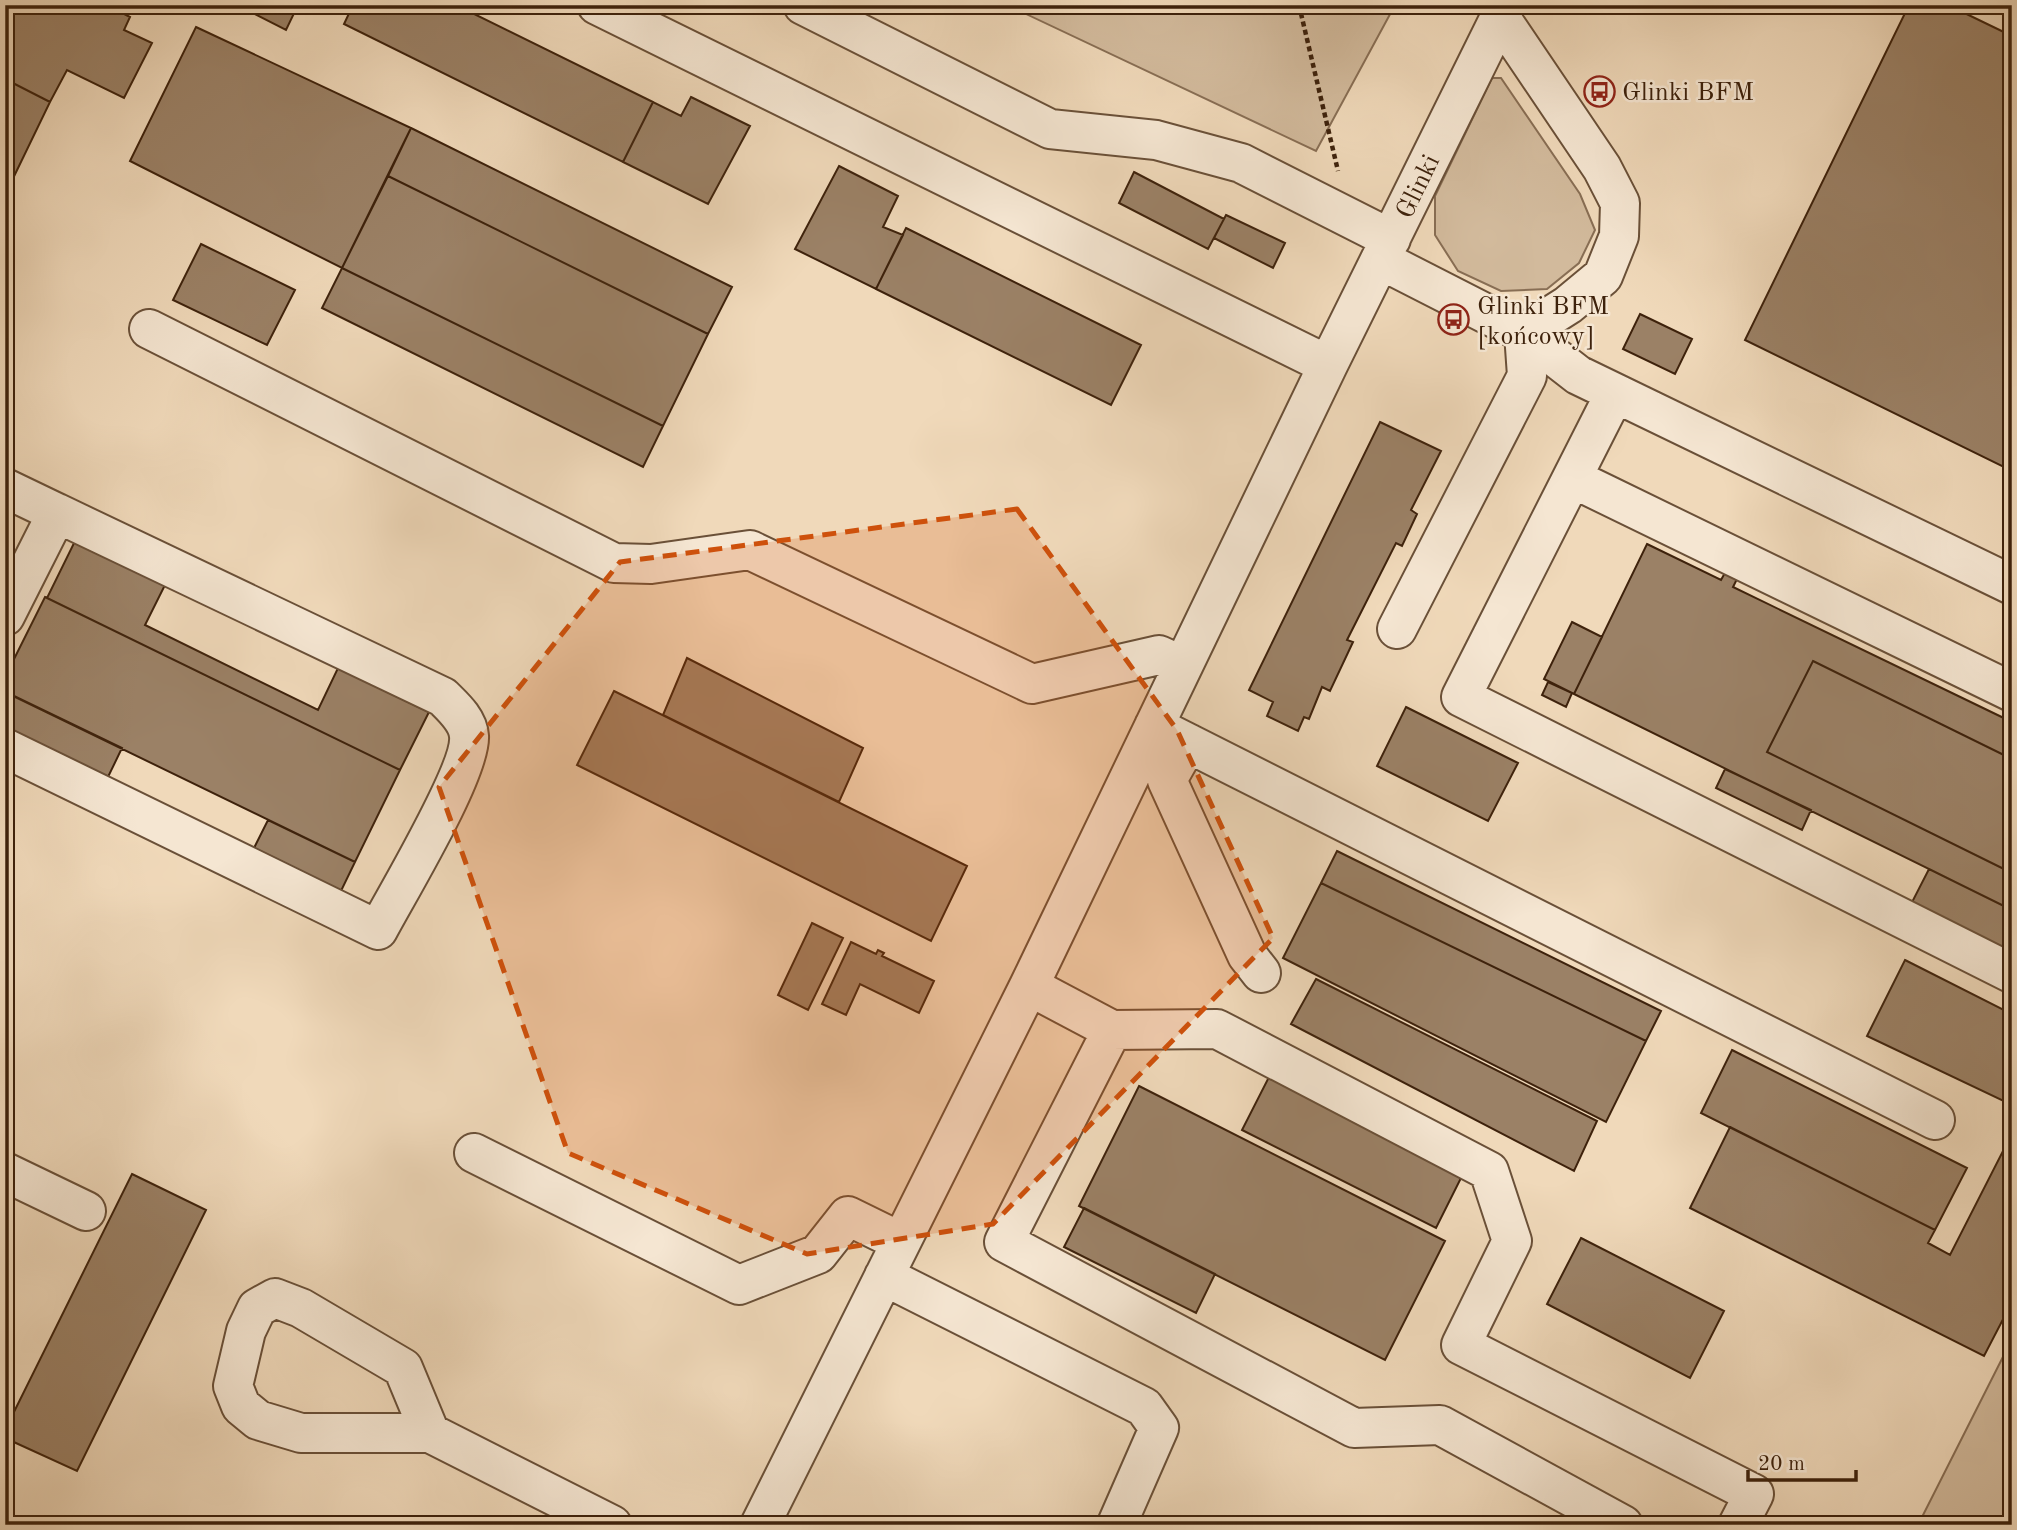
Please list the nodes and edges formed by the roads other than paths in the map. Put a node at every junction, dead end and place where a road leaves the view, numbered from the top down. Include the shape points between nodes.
1 (597, 5) edge
2 (803, 5) edge
3 (1503, 11) edge
4 (1386, 249) junction
5 (149, 329) dead end
6 (1524, 333) junction
7 (1328, 365) junction
8 (1615, 393) junction
9 (1572, 478) junction
10 (5, 488) edge
11 (57, 513) junction
12 (2012, 585) edge
13 (5, 616) edge
14 (1397, 629) dead end
15 (1183, 666) junction
16 (2012, 692) edge
17 (1154, 726) junction
18 (1188, 743) junction
19 (5, 748) edge
20 (1261, 973) dead end
21 (2011, 973) edge
22 (1029, 986) junction
23 (1112, 1030) junction
24 (1935, 1120) dead end
25 (474, 1153) dead end
26 (5, 1172) edge
27 (86, 1211) dead end
28 (901, 1242) junction
29 (884, 1276) junction
30 (430, 1433) junction
31 (1117, 1524) edge
32 (612, 1525) edge
33 (760, 1525) edge
34 (1623, 1525) edge
35 (1738, 1525) edge

1 - 7 street
2 - 4 street via 1050,129 1156,140 1241,163 1348,217
3 - 4 street, Glinki
3 - 6 street via 1620,204 1619,236 1603,276
4 - 6 street
4 - 7 street, Glinki
5 - 15 street via 614,563 651,564 750,550 1032,684 1159,655
6 - 8 street via 1578,374
6 - 14 street via 1527,376
7 - 15 street, Glinki
8 - 9 street
8 - 12 street
9 - 16 street
9 - 21 street via 1461,697
10 - 11 street
11 - 13 street
11 - 19 street via 443,697 461,716 469,736 460,777 378,930
15 - 17 street, Glinki
17 - 18 street
17 - 22 street, Glinki
18 - 20 street via 1168,784 1247,955
18 - 24 street
22 - 23 street
22 - 28 street, Glinki
23 - 34 street via 1004,1242 1354,1428 1440,1425
23 - 35 street via 1217,1029 1489,1171 1512,1241 1461,1345 1754,1494
25 - 28 street via 739,1285 818,1254 848,1216
26 - 27 street
28 - 29 street, Glinki
29 - 31 street via 1143,1407 1159,1428
29 - 33 street, Glinki
30 - 30 street via 403,1368 300,1308 275,1298 257,1308 246,1331 233,1386 241,1406 258,1420 301,1433
30 - 32 street

